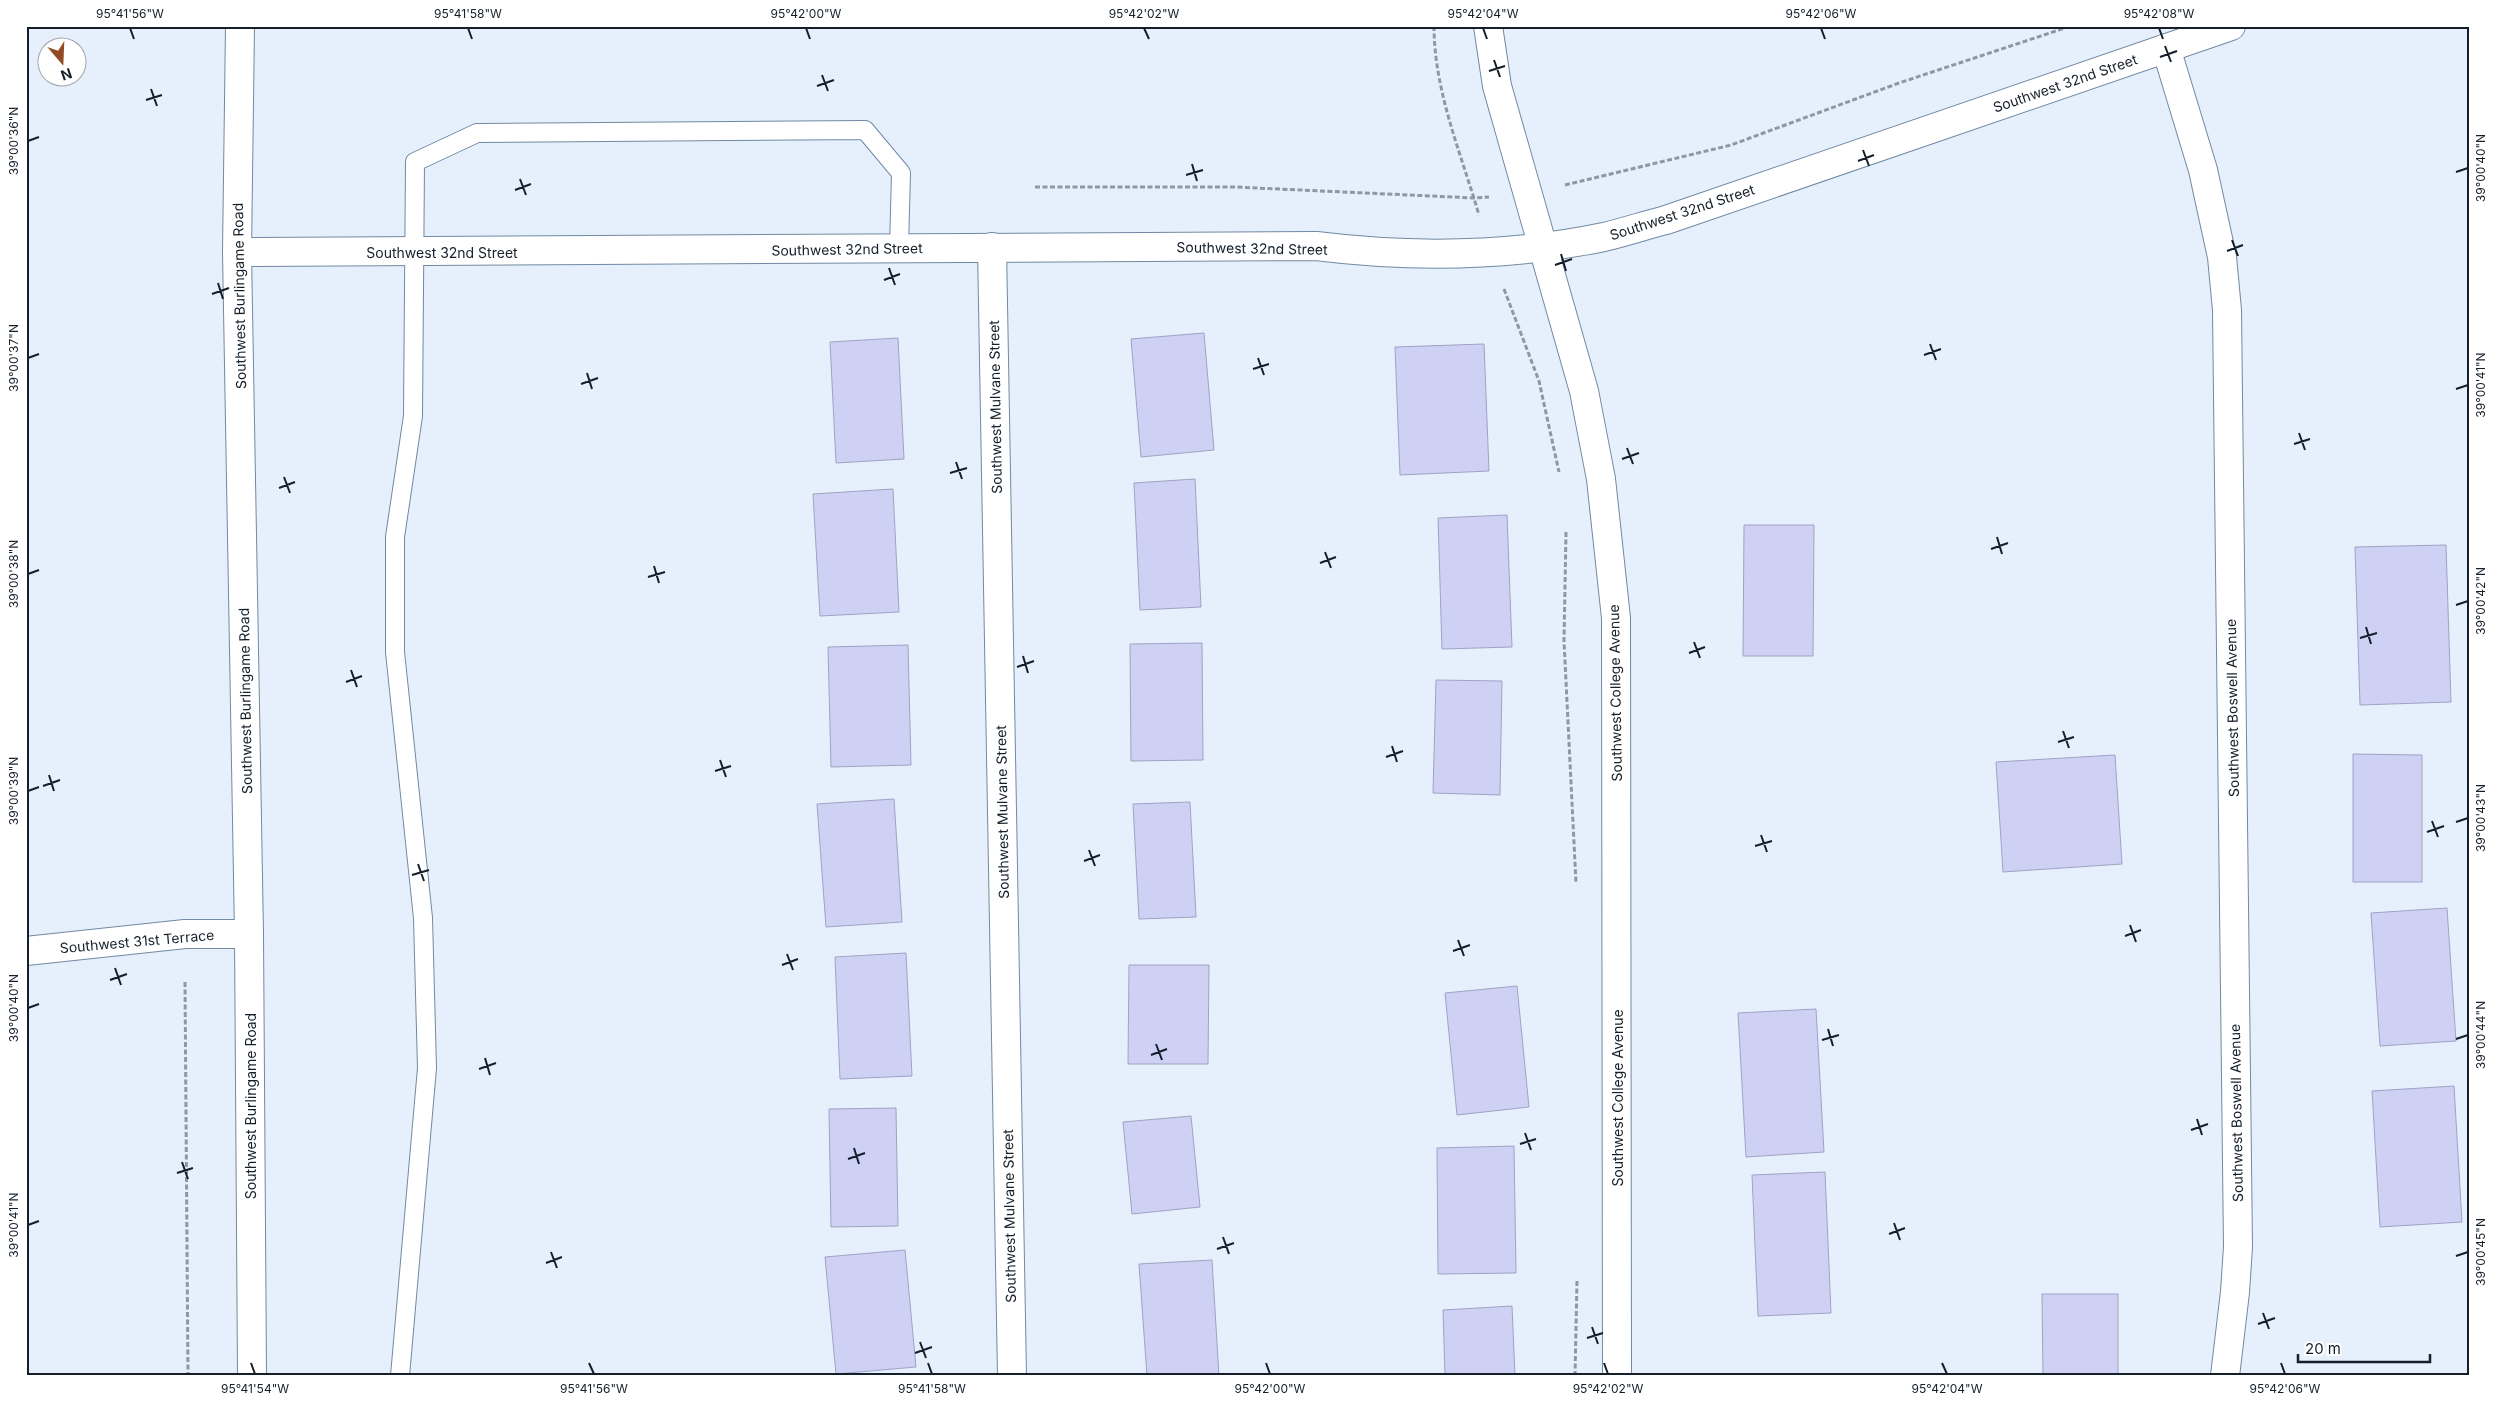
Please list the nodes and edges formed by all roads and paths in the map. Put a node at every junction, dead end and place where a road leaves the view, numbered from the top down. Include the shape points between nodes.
1 (240, 26) edge
2 (1434, 26) edge
3 (1488, 26) edge
4 (2072, 26) edge
5 (2231, 26) edge
6 (2166, 48) junction
7 (1035, 187) dead end
8 (1528, 193) junction
9 (1474, 198) junction
10 (992, 247) junction
11 (899, 248) junction
12 (1543, 248) junction
13 (237, 252) junction
14 (414, 253) junction
15 (1490, 254) junction
16 (1559, 474) dead end
17 (1566, 531) dead end
18 (1576, 885) dead end
19 (249, 934) junction
20 (26, 951) edge
21 (185, 982) dead end
22 (1577, 1277) dead end
23 (188, 1376) edge
24 (252, 1376) edge
25 (400, 1376) edge
26 (1012, 1376) edge
27 (1575, 1376) edge
28 (1617, 1376) edge
29 (2225, 1376) edge

1 - 13 street, Southwest Burlingame Road
2 - 9 path via 1445,107
3 - 8 street, Southwest College Avenue via 1497,86
4 - 8 path via 1899,83 1731,145
5 - 6 street, Southwest 32nd Street
6 - 12 street, Southwest 32nd Street via 1666,220 1605,237
6 - 29 street, Southwest Boswell Avenue via 2203,170 2222,257 2227,310 2238,1247
7 - 9 path via 1235,187
8 - 9 path
8 - 12 street, Southwest College Avenue
9 - 15 path
10 - 11 street, Southwest 32nd Street
10 - 15 street, Southwest 32nd Street via 1316,246 1435,256
10 - 26 street, Southwest Mulvane Street
11 - 14 street, Southwest 32nd Street
11 - 14 lane via 901,173 865,130 477,133 415,162
12 - 15 street, Southwest 32nd Street
12 - 28 street, Southwest College Avenue via 1584,392 1601,479 1616,618
13 - 14 street, Southwest 32nd Street
13 - 19 street, Southwest Burlingame Road
14 - 25 lane via 413,416 395,537 395,652 423,918 426,1068
15 - 16 path via 1539,381
17 - 18 path via 1564,641
19 - 20 street, Southwest 31st Terrace via 185,934
19 - 24 street, Southwest Burlingame Road
21 - 23 path
22 - 27 path

